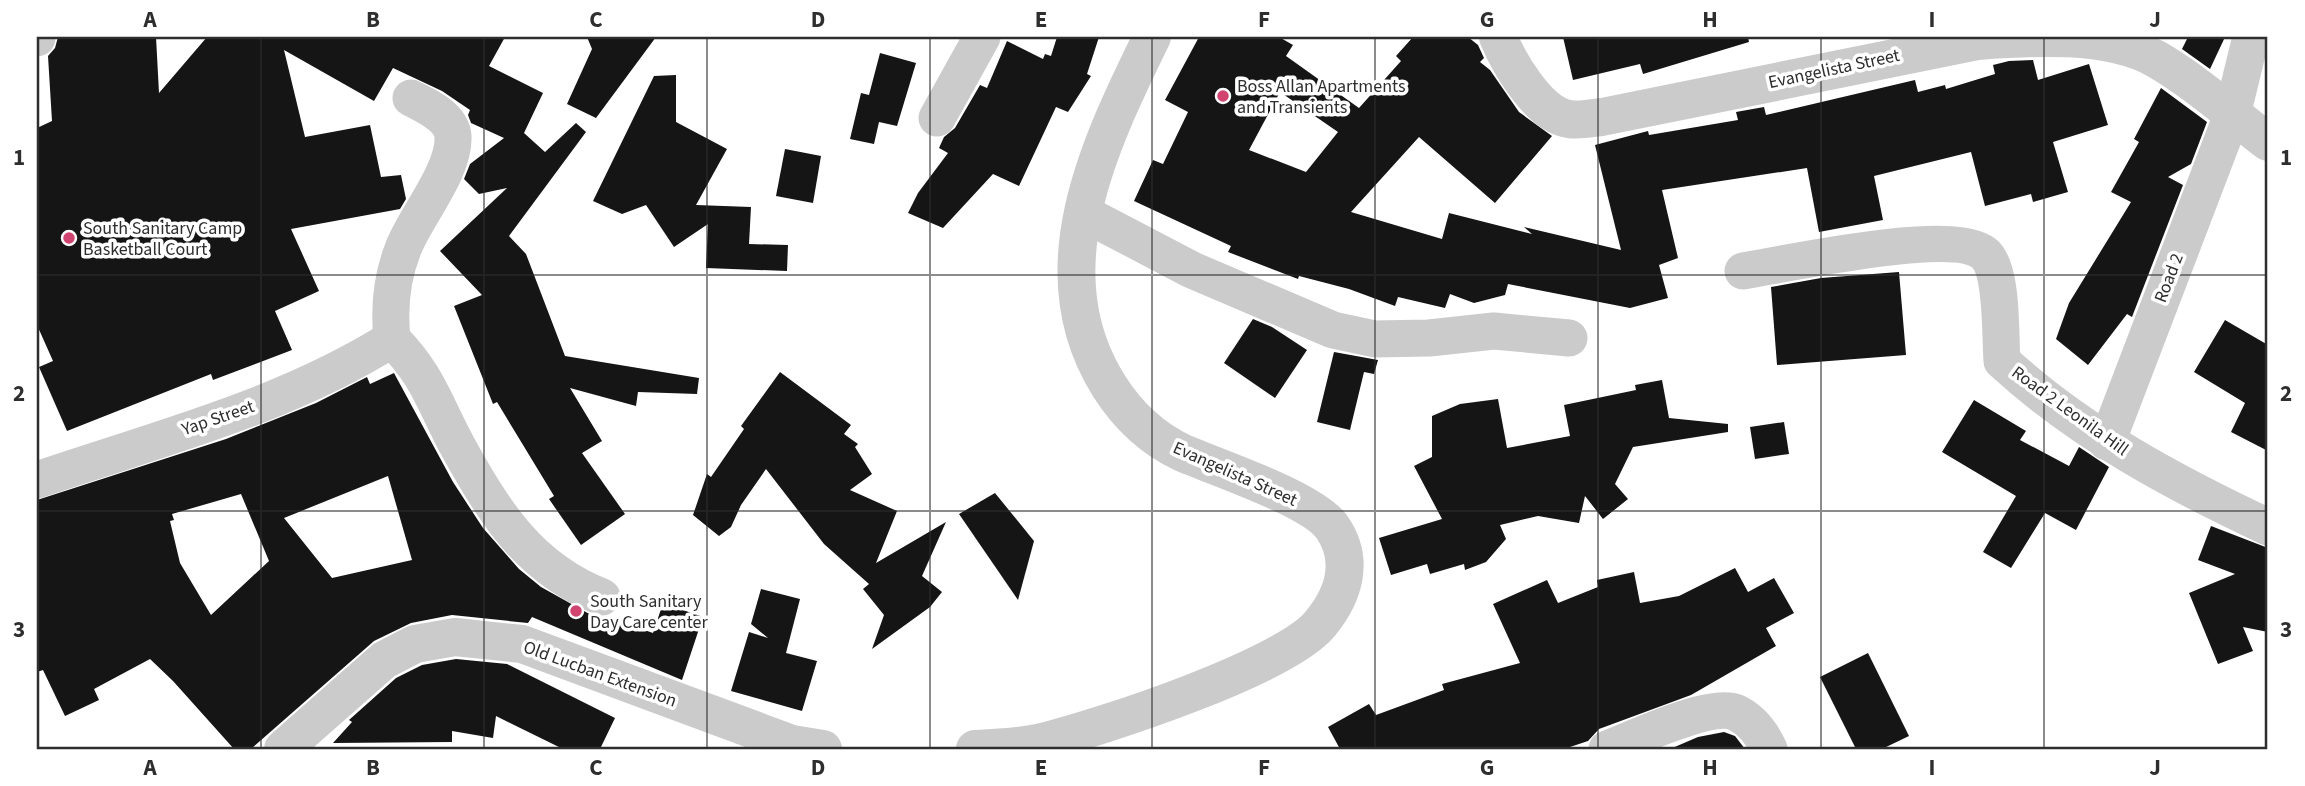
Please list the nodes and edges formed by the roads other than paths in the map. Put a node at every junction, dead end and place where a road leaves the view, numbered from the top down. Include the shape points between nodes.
1 (982, 37) edge
2 (1152, 37) edge
3 (1498, 37) edge
4 (2252, 37) edge
5 (411, 98) dead end
6 (2232, 115) junction
7 (937, 118) dead end
8 (2268, 142) edge
9 (1083, 213) junction
10 (1743, 271) dead end
11 (1569, 338) dead end
12 (392, 339) junction
13 (2106, 442) junction
14 (37, 480) edge
15 (2268, 527) edge
16 (602, 597) dead end
17 (283, 749) edge
18 (823, 749) edge
19 (975, 749) edge
20 (1607, 749) edge
21 (1769, 749) edge

1 - 7 street
2 - 9 street, Evangelista Street via 1115,112
3 - 6 street, Evangelista Street via 1522,82 1567,119 1602,117 1920,51 2034,37 2117,46 2156,58
4 - 6 street, Road 2
5 - 12 street via 448,122 453,136 438,182 403,249 392,299
6 - 8 street, Evangelista Street
6 - 13 street, Road 2
9 - 11 street via 1192,270 1332,330 1375,339 1494,331
9 - 19 street, Evangelista Street via 1074,256 1079,314 1097,367 1121,405 1146,431 1177,450 1300,501 1319,514 1331,526 1346,558 1341,590 1319,626 1221,682 1041,742
10 - 13 street, Road 2 Leonila Hill via 1892,246 1972,246 1988,257 1998,286 2002,361
12 - 14 street, Yap Street via 344,369 266,402
12 - 16 street via 427,380 458,447 507,526 548,569
13 - 15 street, Road 2 Leonila Hill
17 - 18 street, Old Lucban Extension via 384,660 415,644 455,637 522,644 792,744
20 - 21 street via 1711,711 1736,712 1760,730

